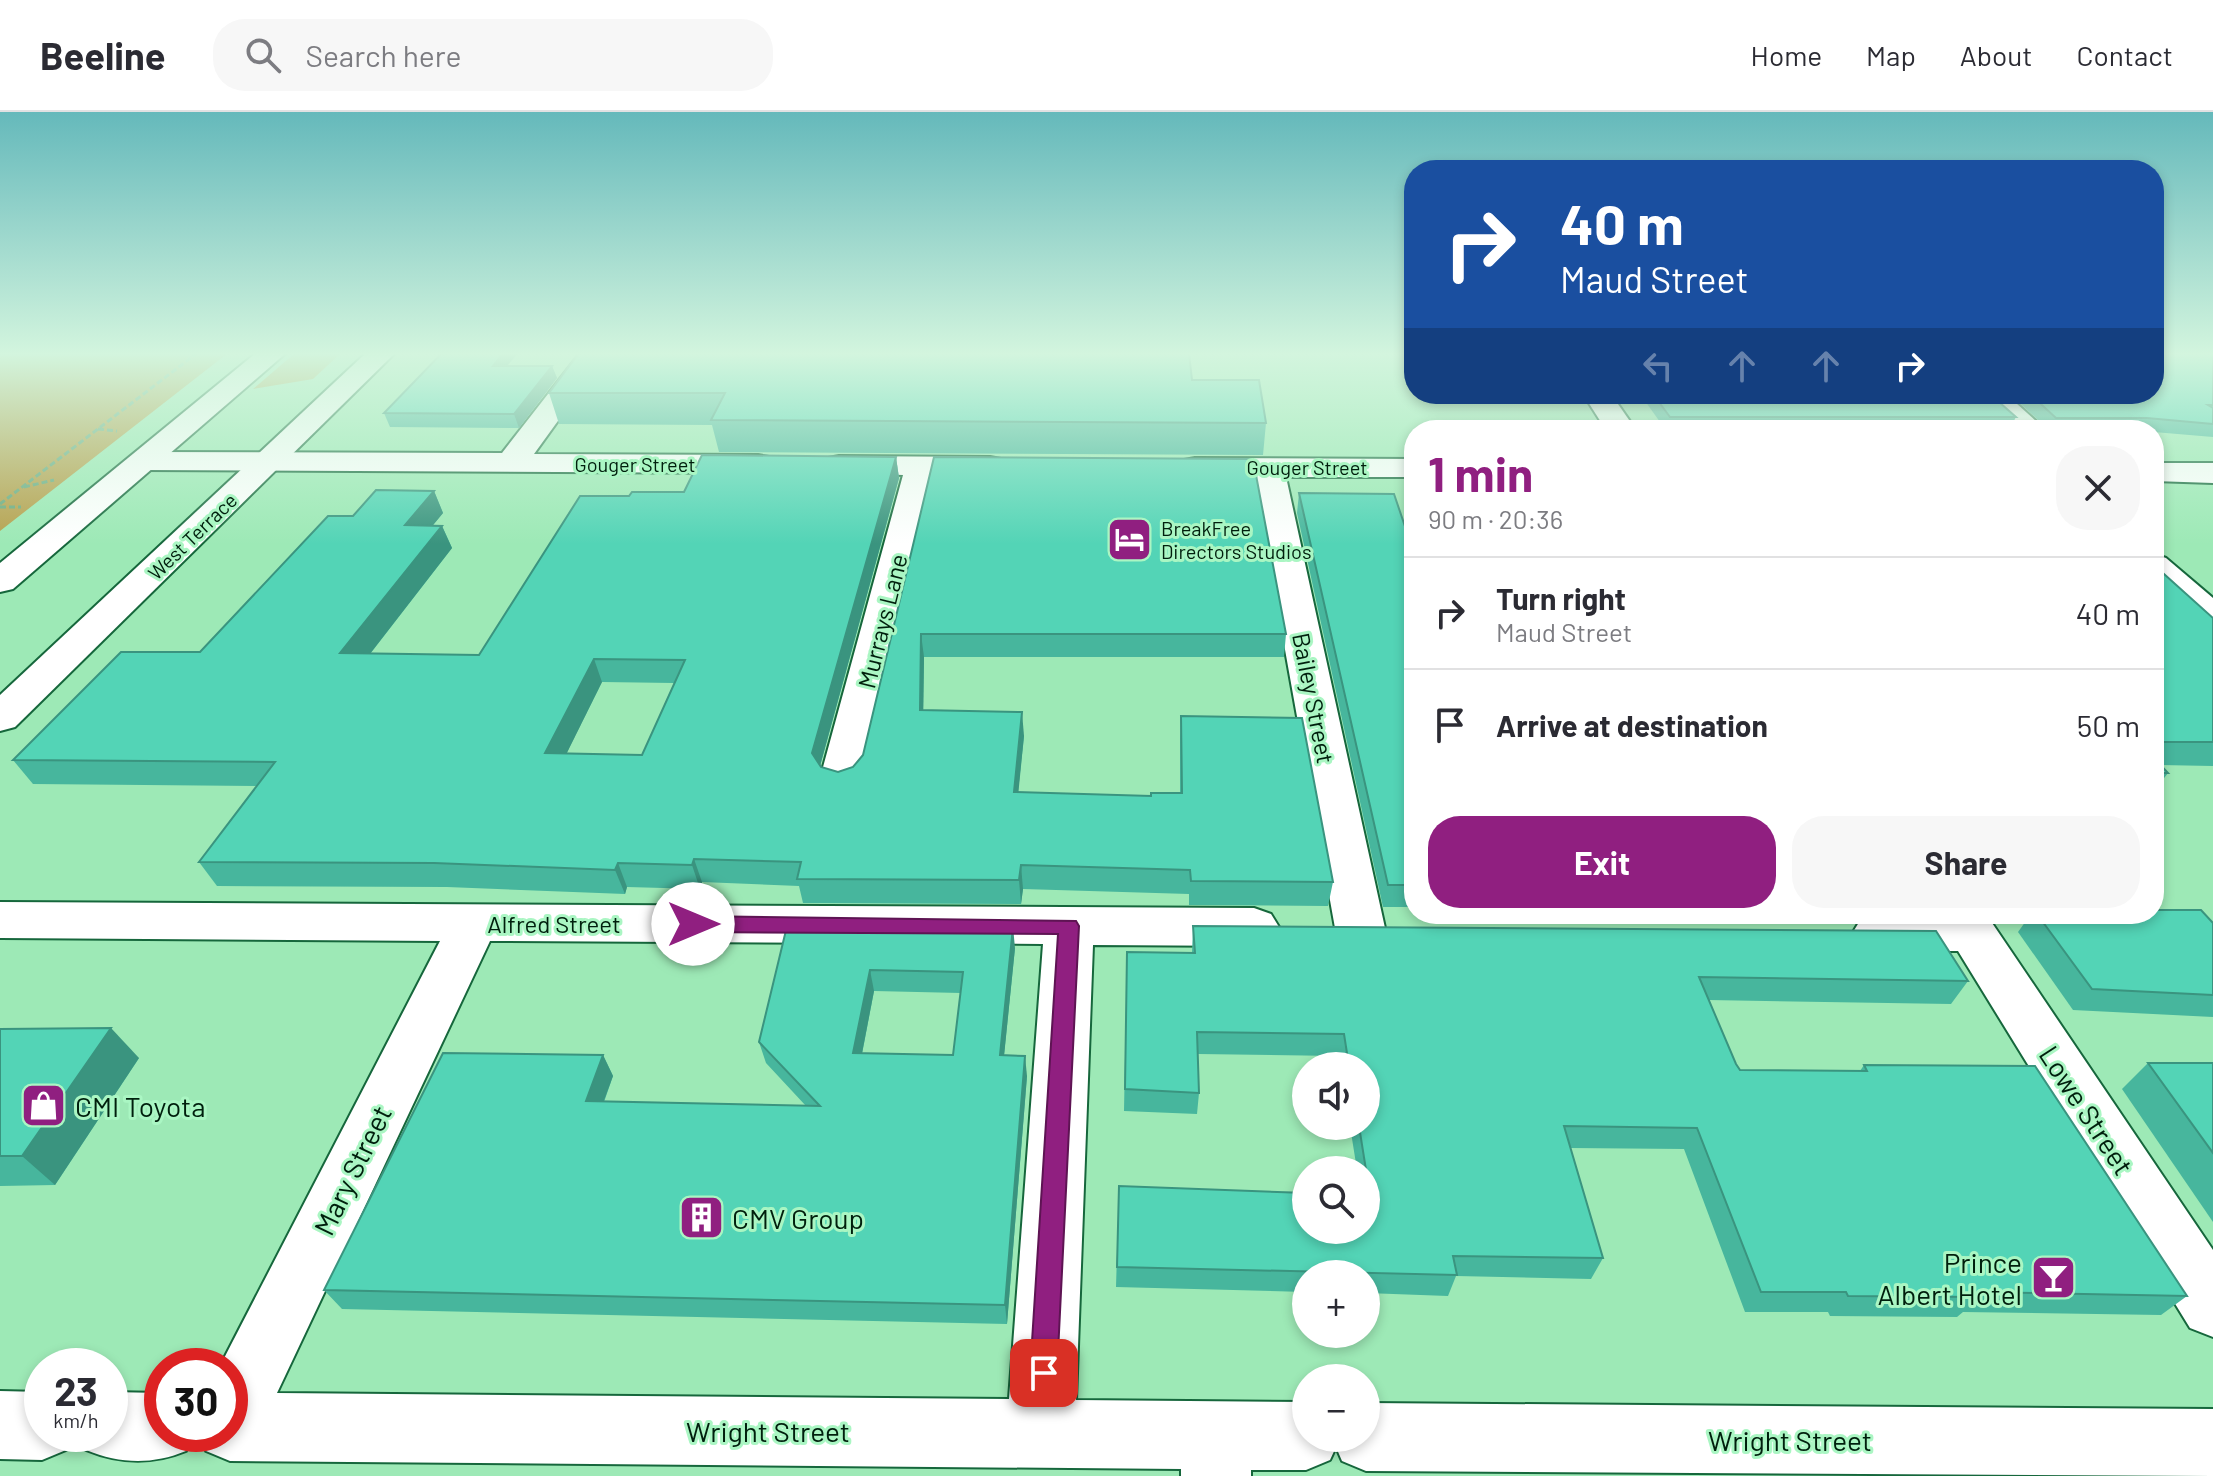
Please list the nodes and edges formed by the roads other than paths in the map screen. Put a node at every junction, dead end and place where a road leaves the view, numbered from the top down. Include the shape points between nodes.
1 (198, 417) edge
2 (315, 417) edge
3 (546, 417) edge
4 (145, 461) junction
5 (269, 461) junction
6 (511, 463) junction
7 (921, 465) junction
8 (1016, 466) edge
9 (1173, 467) edge
10 (1268, 467) junction
11 (1404, 468) edge
12 (2164, 472) edge
13 (2213, 473) edge
14 (2164, 574) edge
15 (0, 581) edge
16 (2213, 617) edge
17 (0, 718) edge
18 (842, 778) edge
19 (0, 920) edge
20 (474, 923) junction
21 (1950, 924) edge
22 (1967, 924) edge
23 (1069, 926) junction
24 (1344, 928) joint
25 (1838, 931) edge
26 (2213, 1306) edge
27 (248, 1381) edge
28 (0, 1425) edge
29 (24, 1426) edge
30 (248, 1427) edge
31 (1041, 1433) junction
32 (1380, 1437) edge
33 (1292, 1439) edge
34 (2213, 1443) edge
35 (1215, 1456) edge

1 - 4 street
2 - 5 street, West Terrace
3 - 6 street
4 - 5 street, Gouger Street
4 - 15 street
5 - 6 street, Gouger Street
5 - 17 street, West Terrace
6 - 7 street, Gouger Street
7 - 8 street, Gouger Street
7 - 18 street, Murrays Lane
9 - 10 street, Gouger Street
10 - 11 street, Gouger Street
10 - 24 street, Bailey Street
12 - 13 street
14 - 16 street
19 - 20 street, Alfred Street
20 - 23 street, Alfred Street
20 - 27 street, Mary Street
21 - 25 street
22 - 26 street, Lowe Street
23 - 24 street, Alfred Street
23 - 31 street
28 - 29 street
30 - 31 street, Wright Street
31 - 35 street, Wright Street
32 - 34 street, Wright Street
33 - 35 street, Wright Street

